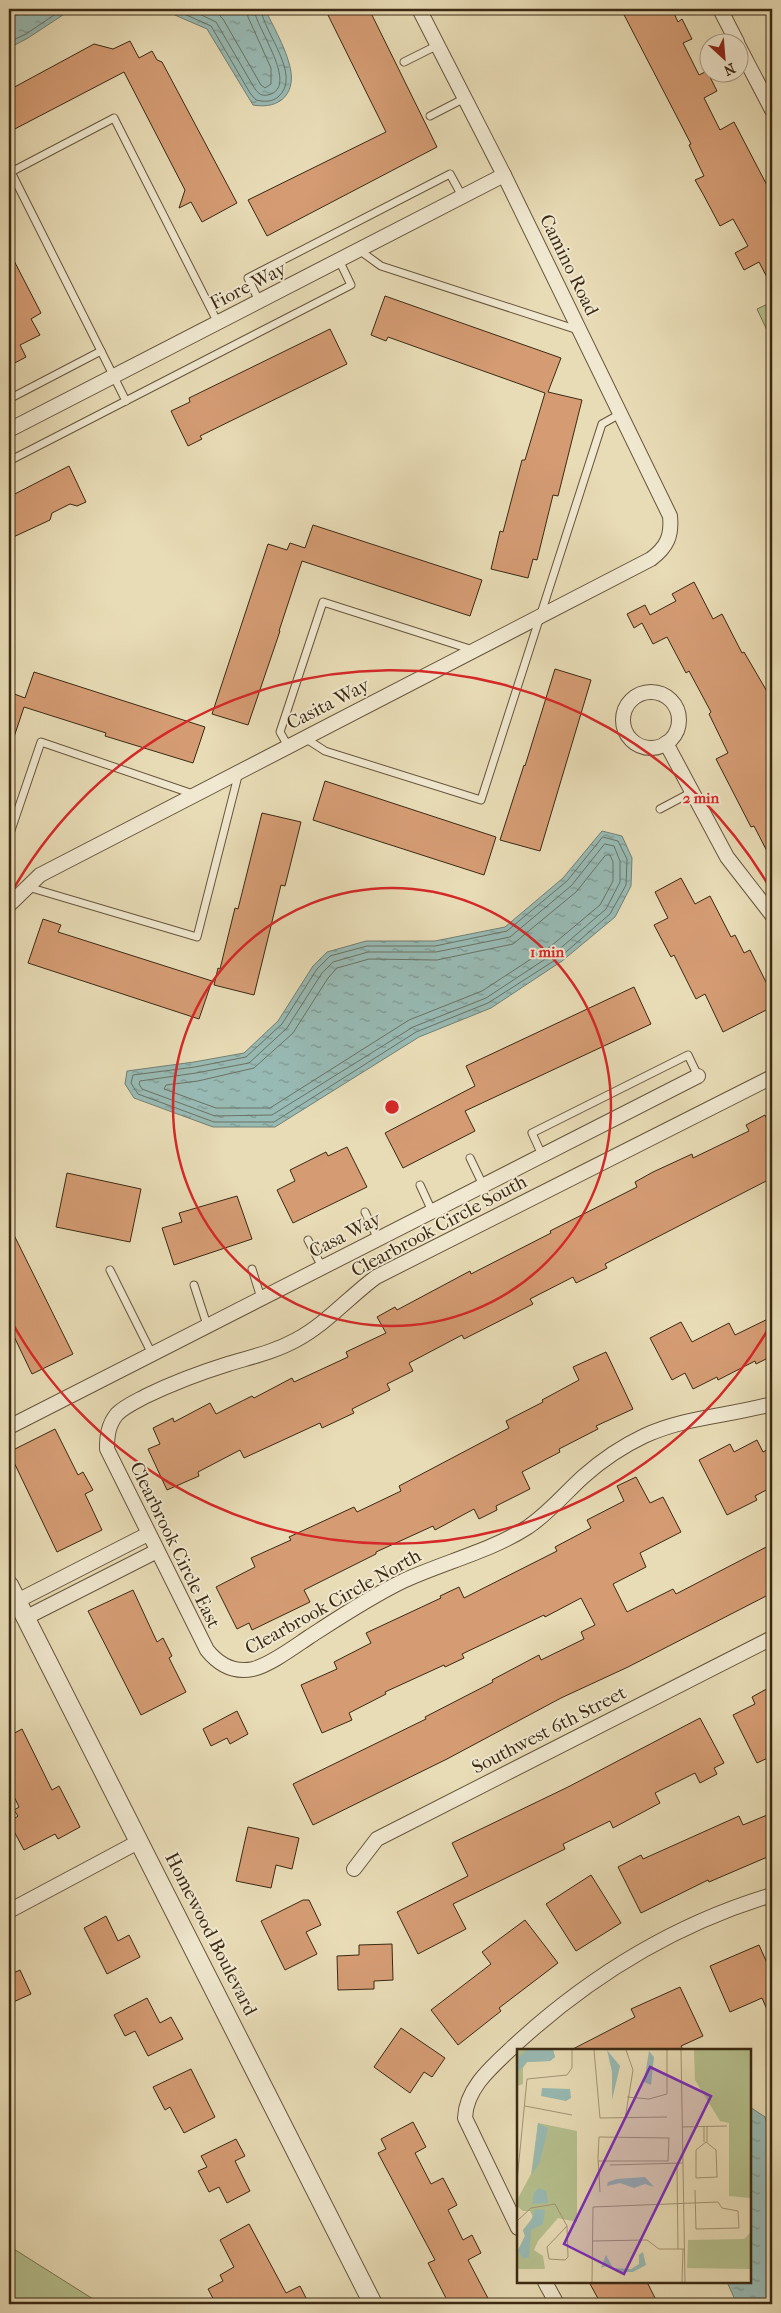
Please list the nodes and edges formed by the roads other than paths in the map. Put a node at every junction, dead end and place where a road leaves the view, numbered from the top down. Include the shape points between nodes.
1 (419, 9) edge
2 (720, 9) edge
3 (732, 32) edge
4 (438, 45) junction
5 (404, 62) dead end
6 (748, 63) edge
7 (465, 98) junction
8 (772, 110) edge
9 (430, 116) dead end
10 (504, 175) junction
11 (462, 196) junction
12 (359, 250) junction
13 (339, 260) junction
14 (259, 301) junction
15 (218, 322) junction
16 (580, 330) junction
17 (101, 351) junction
18 (113, 376) junction
19 (9, 399) edge
20 (126, 401) junction
21 (620, 414) junction
22 (9, 430) edge
23 (9, 461) edge
24 (668, 542) joint
25 (540, 616) junction
26 (474, 650) junction
27 (304, 738) junction
28 (666, 743) junction
29 (288, 746) junction
30 (239, 772) junction
31 (692, 792) junction
32 (195, 795) junction
33 (660, 809) dead end
34 (9, 836) edge
35 (28, 887) junction
36 (9, 905) edge
37 (772, 915) edge
38 (698, 1076) joint
39 (772, 1077) edge
40 (542, 1155) junction
41 (470, 1158) dead end
42 (420, 1185) dead end
43 (484, 1186) junction
44 (365, 1212) dead end
45 (432, 1212) junction
46 (378, 1239) junction
47 (308, 1240) dead end
48 (322, 1267) junction
49 (252, 1269) dead end
50 (110, 1270) dead end
51 (194, 1285) dead end
52 (261, 1298) junction
53 (207, 1326) junction
54 (152, 1354) junction
55 (772, 1404) edge
56 (9, 1426) edge
57 (109, 1430) joint
58 (148, 1534) junction
59 (156, 1551) junction
60 (9, 1585) edge
61 (17, 1601) junction
62 (25, 1618) junction
63 (772, 1638) edge
64 (227, 1667) joint
65 (140, 1841) junction
66 (354, 1869) dead end
67 (772, 1895) edge
68 (9, 1911) edge
69 (517, 2226) edge
70 (546, 2283) edge
71 (373, 2304) edge
72 (557, 2304) edge

1 - 4 street, Camino Road
2 - 3 street
4 - 5 lane
4 - 7 street, Camino Road
6 - 8 street
7 - 9 lane
7 - 10 street, Camino Road
10 - 11 street, Fiore Way
10 - 16 street, Camino Road
11 - 12 street, Fiore Way
11 - 14 lane via 450,174 248,278
12 - 13 street, Fiore Way
12 - 16 lane via 381,266
13 - 14 street, Fiore Way
13 - 20 lane via 351,285
14 - 15 street, Fiore Way
15 - 17 lane via 114,118 11,172
15 - 18 street, Fiore Way
16 - 21 street, Camino Road
17 - 18 lane
17 - 19 lane
18 - 20 lane
18 - 22 street, Fiore Way
20 - 23 lane
21 - 24 street, Camino Road via 670,516
21 - 25 lane via 602,424
24 - 25 street, Casita Way via 651,559
25 - 26 street, Casita Way
25 - 27 lane via 481,800 325,751
26 - 27 street, Casita Way
26 - 29 lane via 323,602 280,732
27 - 29 street, Casita Way
28 - 28 street via 677,730 679,721 674,705 661,694 644,693 636,697 625,710 623,718 628,735 641,746 649,748
28 - 31 street
29 - 30 street, Casita Way
30 - 32 street, Casita Way
30 - 35 lane via 198,937
31 - 33 lane
31 - 37 street via 727,857
32 - 34 lane via 41,742
32 - 35 street, Casita Way via 40,874
35 - 36 street, Casita Way
38 - 40 street, Casa Way
38 - 40 lane via 688,1055 532,1133
39 - 57 street, Clearbrook Circle South via 376,1277 321,1323 292,1342 259,1356 196,1374 129,1405 118,1413
40 - 43 street, Casa Way
41 - 43 lane
42 - 45 lane
43 - 45 street, Casa Way
44 - 46 lane
45 - 46 street, Casa Way
46 - 48 street, Casa Way
47 - 48 lane
48 - 52 street, Casa Way
49 - 52 lane
50 - 54 lane
51 - 53 lane
52 - 53 street, Casa Way
53 - 54 street, Casa Way
54 - 56 street, Casa Way
55 - 64 street, Clearbrook Circle North via 696,1418 643,1436 596,1466 528,1527 403,1582 256,1668
57 - 58 street, Clearbrook Circle East via 107,1450
58 - 59 street, Clearbrook Circle East
58 - 61 street
59 - 62 street
59 - 64 street, Clearbrook Circle East via 207,1650
60 - 61 street, Homewood Boulevard
61 - 62 street, Homewood Boulevard
62 - 65 street, Homewood Boulevard
63 - 66 street, Southwest 6th Street via 377,1839
65 - 68 street
65 - 71 street, Homewood Boulevard
67 - 69 street via 673,1934 628,1959 543,2020 474,2089 466,2105 465,2118
70 - 72 street

